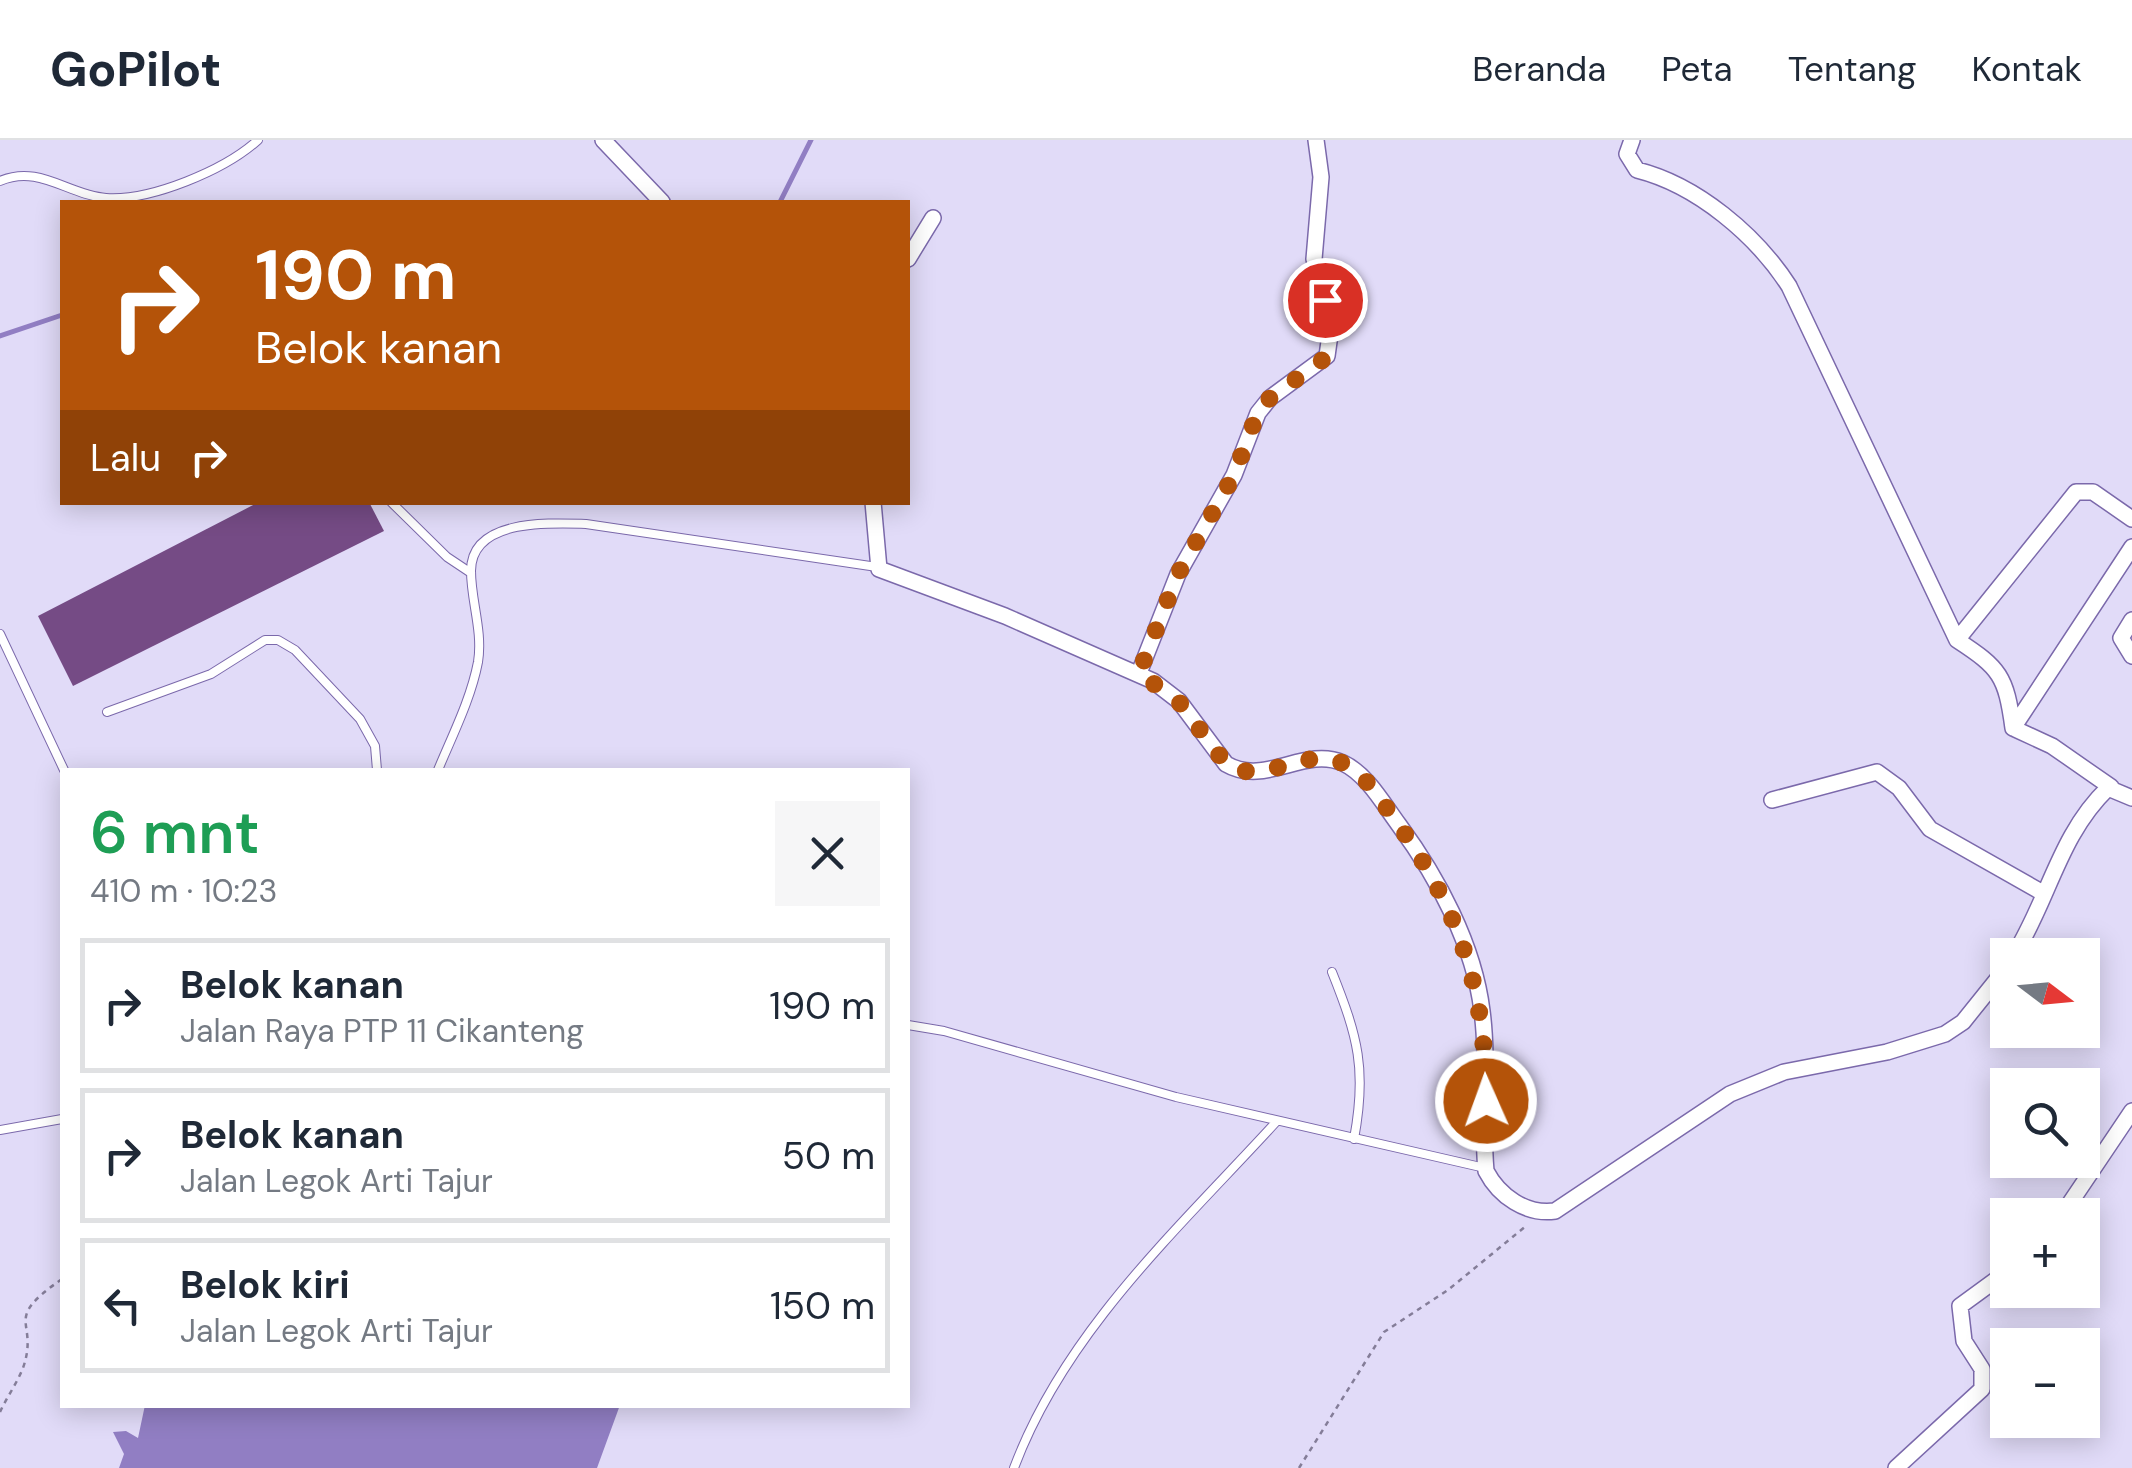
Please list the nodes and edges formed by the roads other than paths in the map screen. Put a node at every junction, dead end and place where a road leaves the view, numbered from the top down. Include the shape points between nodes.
1 (258, 140) edge
2 (603, 140) edge
3 (1316, 140) edge
4 (1632, 140) edge
5 (0, 180) edge
6 (660, 200) edge
7 (933, 218) dead end
8 (910, 255) edge
9 (394, 505) edge
10 (873, 505) edge
11 (2132, 518) edge
12 (2132, 547) edge
13 (876, 567) junction
14 (471, 573) junction
15 (2132, 620) edge
16 (0, 634) edge
17 (1957, 640) junction
18 (2132, 656) edge
19 (1139, 673) junction
20 (107, 712) dead end
21 (2013, 728) junction
22 (63, 768) edge
23 (378, 768) edge
24 (439, 768) edge
25 (2125, 791) edge
26 (1772, 800) dead end
27 (2043, 893) junction
28 (2022, 938) edge
29 (1332, 972) dead end
30 (1990, 989) edge
31 (910, 1025) edge
32 (2132, 1111) edge
33 (60, 1119) edge
34 (1276, 1122) junction
35 (0, 1130) edge
36 (1354, 1139) junction
37 (1485, 1168) junction
38 (2073, 1198) edge
39 (1990, 1284) edge
40 (1014, 1468) edge
41 (1896, 1468) edge

1 - 5 lane via 213,171 130,195 98,196 31,175
2 - 6 street
3 - 19 street via 1321,177 1314,259 1331,328 1328,356 1258,412 1234,475 1178,574
4 - 17 street via 1626,154 1637,170 1662,176 1734,224 1774,262
7 - 8 street
9 - 14 lane
10 - 13 street
11 - 17 street via 2093,492 2076,492
12 - 21 street
13 - 14 lane via 547,522 505,531 483,544
13 - 19 street
14 - 24 lane via 478,663
15 - 18 street via 2121,638
16 - 22 lane
17 - 21 street via 1996,665 2008,690
19 - 37 street via 1179,702 1235,770 1258,774 1331,759 1347,765 1418,851 1457,925 1478,993
20 - 23 lane via 212,674 265,640 278,640 360,719
21 - 25 street
25 - 27 street via 2082,817
26 - 27 street via 1877,772 1899,788 1930,829
27 - 28 street
29 - 36 lane via 1362,1065
30 - 37 street via 1945,1034 1784,1072 1730,1094 1576,1198 1543,1213 1502,1192
31 - 34 lane
32 - 38 street
33 - 35 lane
34 - 36 lane
34 - 40 lane via 1104,1313 1038,1416
36 - 37 lane
39 - 41 street via 1960,1306 1964,1341 1982,1369 1982,1389

